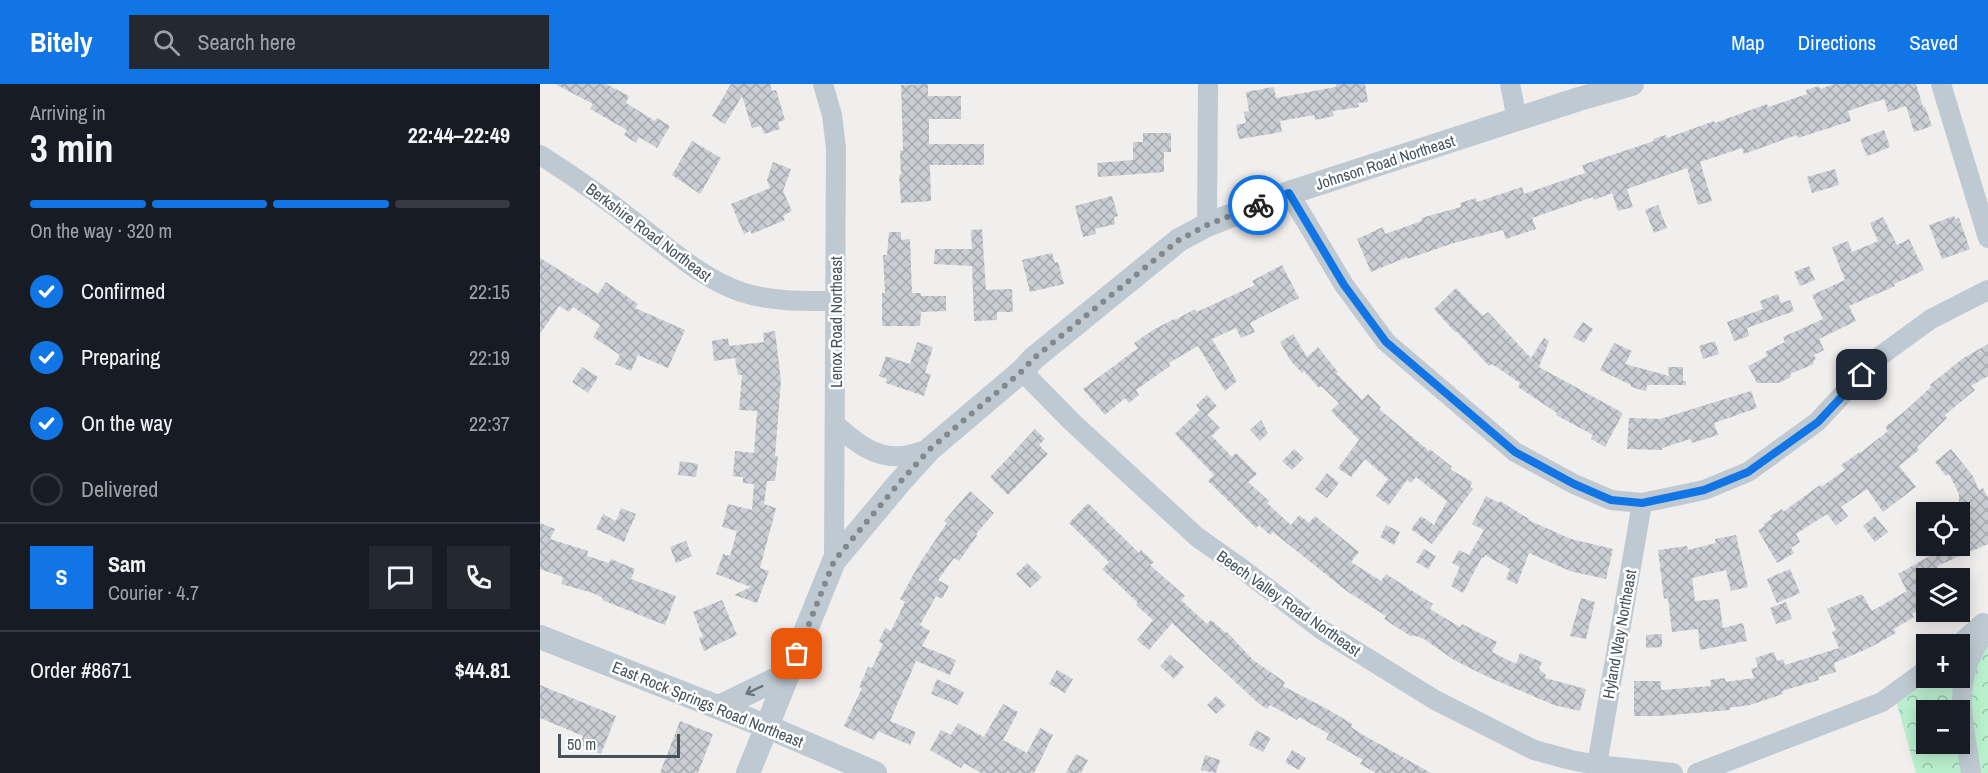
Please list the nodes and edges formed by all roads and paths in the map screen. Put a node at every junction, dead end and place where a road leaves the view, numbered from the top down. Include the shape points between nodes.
1 (823, 84) edge
2 (1208, 84) edge
3 (1510, 84) edge
4 (1632, 84) edge
5 (1941, 84) edge
6 (1518, 119) junction
7 (540, 155) edge
8 (1289, 193) junction
9 (1207, 225) junction
10 (1988, 238) edge
11 (1988, 290) edge
12 (836, 301) junction
13 (1022, 371) junction
14 (836, 425) junction
15 (930, 449) junction
16 (1642, 503) junction
17 (834, 561) junction
18 (1988, 619) edge
19 (1988, 627) edge
20 (1970, 635) edge
21 (540, 637) edge
22 (789, 673) junction
23 (1916, 677) edge
24 (718, 707) junction
25 (768, 727) junction
26 (1597, 765) junction
27 (748, 773) edge
28 (875, 773) edge
29 (1673, 773) edge
30 (1696, 773) edge
31 (1971, 773) edge

1 - 12 street, Lenox Road Northeast via 836,148
2 - 9 street
3 - 6 street
4 - 6 street, Johnson Road Northeast
5 - 10 street
6 - 8 street, Johnson Road Northeast
7 - 12 street, Berkshire Road Northeast via 716,282 771,299
8 - 9 street, Johnson Road Northeast
8 - 16 street via 1344,285 1386,342 1515,452 1611,500
9 - 13 street, Johnson Road Northeast via 1179,240
11 - 16 street via 1931,319 1876,359 1818,422 1748,472 1704,490
12 - 14 street, Lenox Road Northeast
13 - 15 street, Johnson Road Northeast
13 - 26 street, Beech Valley Road Northeast via 1197,537 1322,630 1489,729 1534,750
14 - 15 street via 858,445 878,454 902,456
14 - 17 street, Lenox Road Northeast
15 - 17 street, Johnson Road Northeast
16 - 26 street, Hyland Way Northeast
17 - 22 street, Johnson Road Northeast
18 - 20 street
19 - 31 street via 1973,651 1964,678 1963,713
21 - 24 street, East Rock Springs Road Northeast
22 -> 24 street
22 - 25 street, Johnson Road Northeast
23 - 30 street via 1882,702
24 - 25 street, East Rock Springs Road Northeast
25 - 27 street, Johnson Road Northeast
25 - 28 street, East Rock Springs Road Northeast
26 - 29 street, Beech Valley Road Northeast

